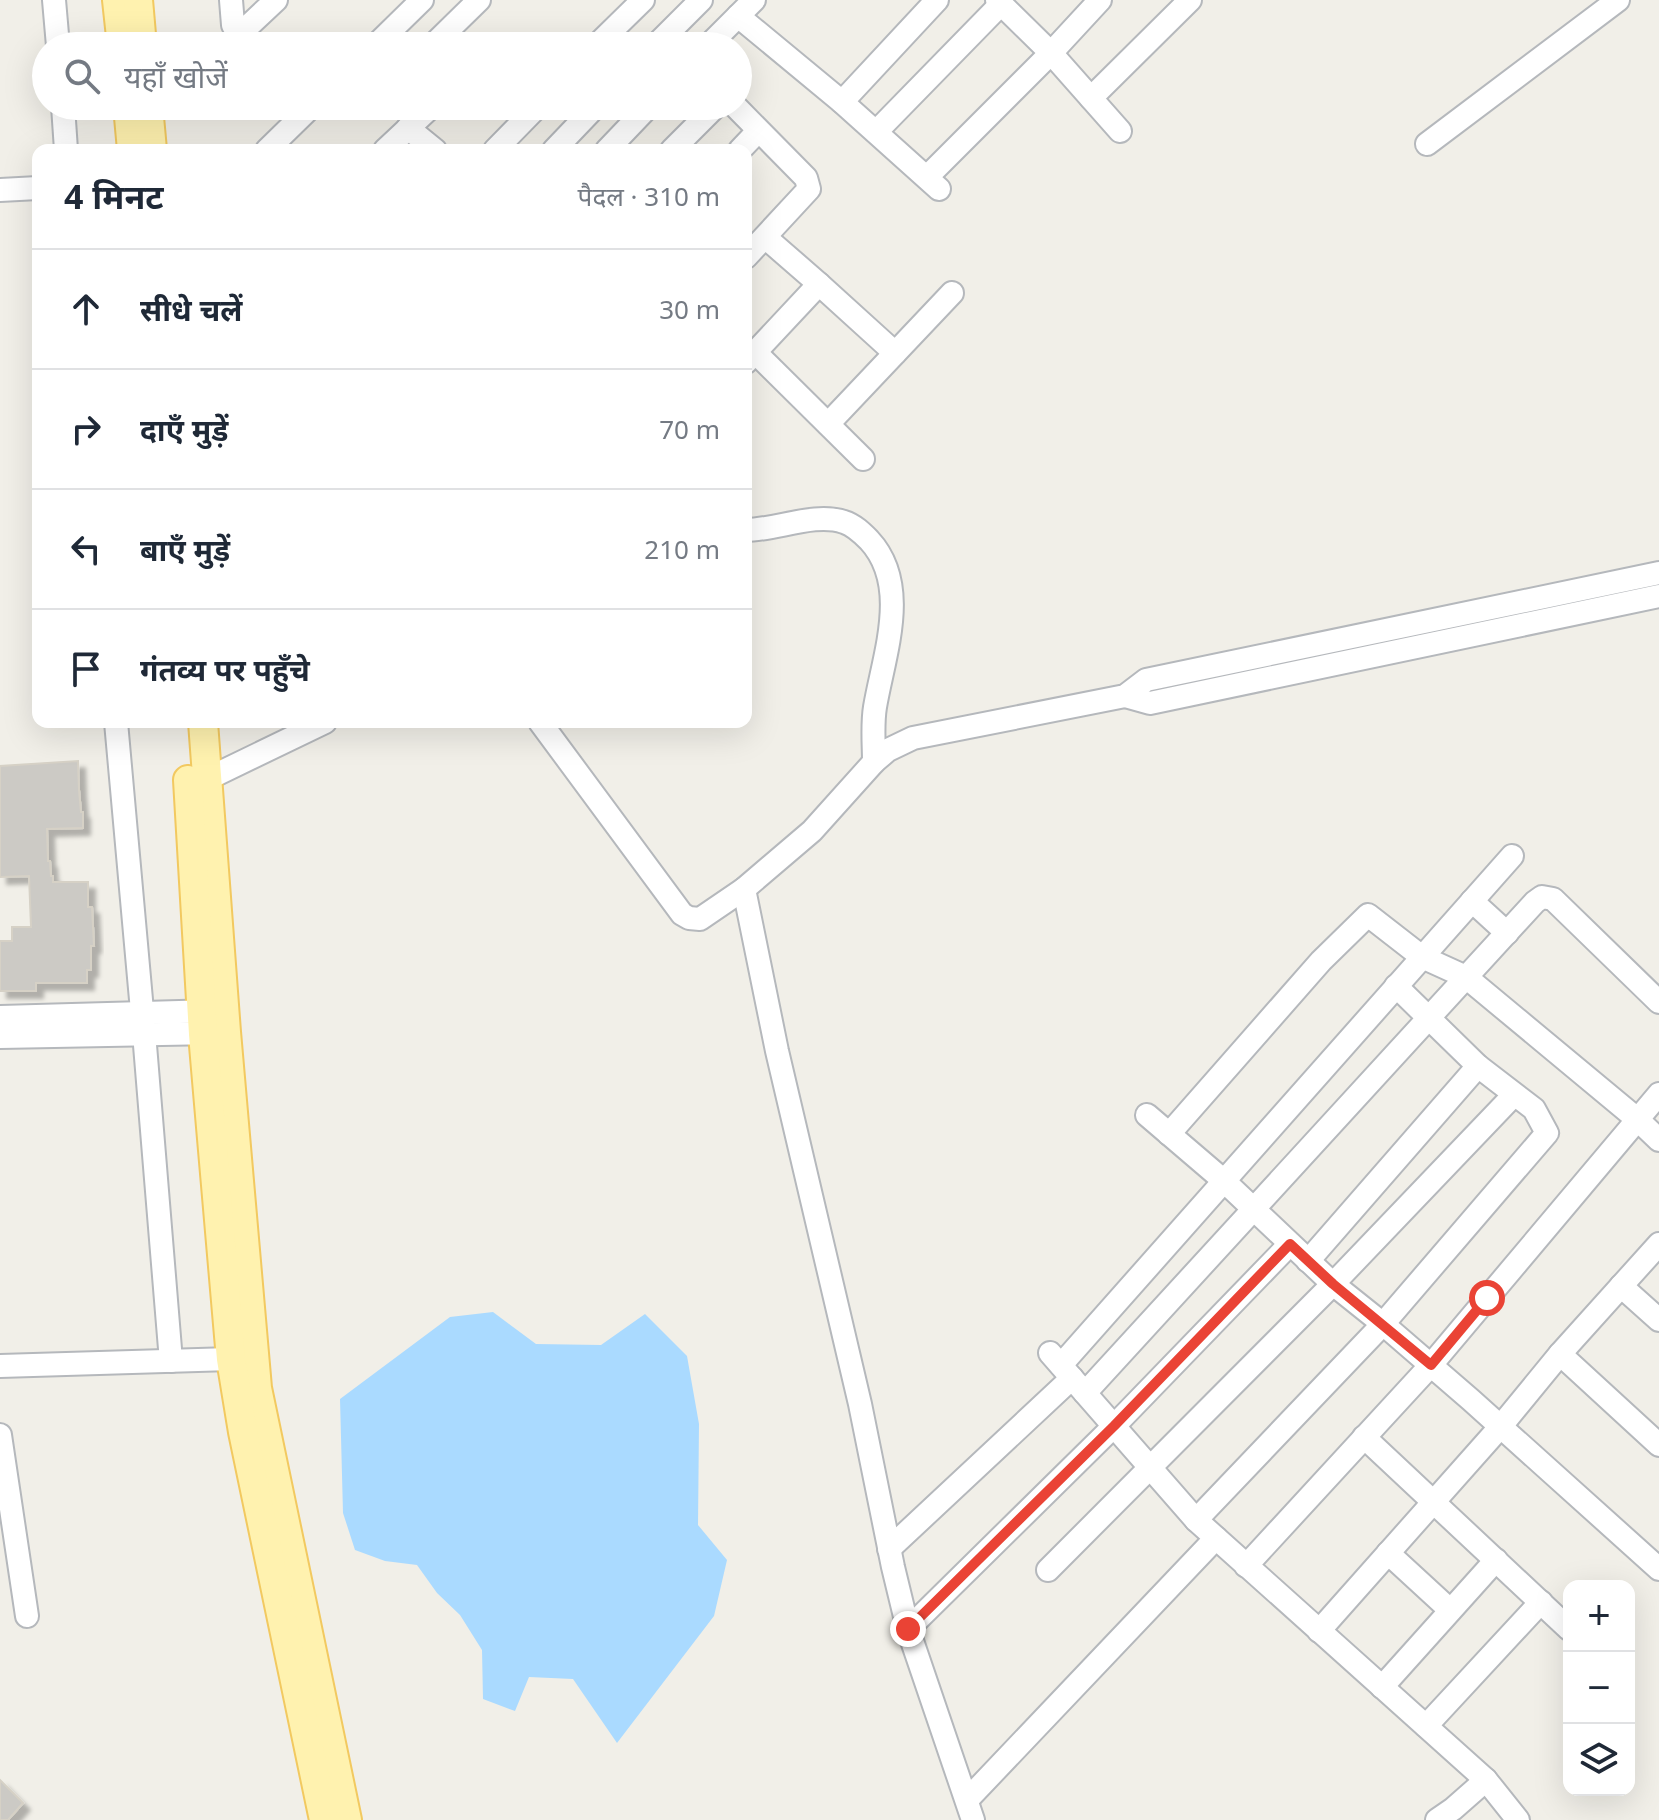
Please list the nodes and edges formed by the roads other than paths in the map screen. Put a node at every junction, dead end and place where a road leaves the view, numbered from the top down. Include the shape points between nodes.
1 (54, 0) edge
2 (117, 0) edge
3 (138, 0) edge
4 (231, 0) edge
5 (276, 0) edge
6 (422, 0) edge
7 (479, 0) edge
8 (701, 0) edge
9 (937, 0) edge
10 (1100, 0) edge
11 (1190, 0) edge
12 (1618, 0) edge
13 (638, 4) edge
14 (1010, 5) edge
15 (746, 8) edge
16 (57, 32) edge
17 (120, 32) edge
18 (141, 32) edge
19 (395, 32) edge
20 (446, 32) edge
21 (610, 32) edge
22 (657, 32) edge
23 (673, 32) edge
24 (722, 32) edge
25 (1051, 53) junction
26 (1091, 98) junction
27 (842, 102) junction
28 (64, 120) edge
29 (129, 120) edge
30 (149, 120) edge
31 (298, 120) edge
32 (417, 120) edge
33 (524, 120) edge
34 (583, 120) edge
35 (636, 120) edge
36 (702, 120) edge
37 (748, 120) edge
38 (408, 128) junction
39 (758, 131) junction
40 (1120, 131) dead end
41 (876, 132) junction
42 (66, 144) edge
43 (131, 144) edge
44 (151, 144) edge
45 (273, 144) edge
46 (391, 144) edge
47 (428, 144) edge
48 (501, 144) edge
49 (560, 144) edge
50 (613, 144) edge
51 (678, 144) edge
52 (746, 144) edge
53 (1427, 144) dead end
54 (32, 188) edge
55 (0, 190) edge
56 (765, 237) junction
57 (752, 251) edge
58 (819, 284) junction
59 (952, 293) dead end
60 (895, 353) junction
61 (752, 356) edge
62 (752, 358) edge
63 (828, 424) junction
64 (863, 459) dead end
65 (752, 530) edge
66 (1659, 573) edge
67 (1659, 596) edge
68 (1125, 696) junction
69 (117, 728) edge
70 (185, 728) edge
71 (203, 728) edge
72 (313, 728) edge
73 (544, 728) edge
74 (874, 762) junction
75 (207, 779) junction
76 (1512, 856) dead end
77 (744, 889) junction
78 (1472, 901) junction
79 (1507, 933) junction
80 (1422, 957) junction
81 (1466, 977) junction
82 (1396, 986) junction
83 (1659, 1000) edge
84 (0, 1017) edge
85 (1430, 1017) junction
86 (214, 1022) junction
87 (143, 1024) junction
88 (0, 1037) edge
89 (1478, 1066) junction
90 (1659, 1094) edge
91 (1509, 1100) dead end
92 (1147, 1115) dead end
93 (1637, 1119) junction
94 (1169, 1134) junction
95 (1659, 1140) edge
96 (1223, 1180) junction
97 (1254, 1210) junction
98 (1290, 1244) junction
99 (1659, 1244) edge
100 (1308, 1261) junction
101 (1333, 1284) junction
102 (1621, 1286) junction
103 (1659, 1320) edge
104 (1383, 1324) junction
105 (1560, 1354) junction
106 (231, 1359) junction
107 (171, 1361) junction
108 (1431, 1365) junction
109 (0, 1366) edge
110 (1067, 1372) junction
111 (1114, 1426) junction
112 (1501, 1426) junction
113 (0, 1435) edge
114 (1364, 1437) junction
115 (1659, 1445) edge
116 (1151, 1469) junction
117 (1434, 1502) junction
118 (1196, 1520) junction
119 (1216, 1538) junction
120 (889, 1549) junction
121 (1388, 1553) junction
122 (1496, 1560) junction
123 (1246, 1566) junction
124 (1659, 1569) edge
125 (1048, 1570) dead end
126 (1541, 1602) junction
127 (1450, 1610) junction
128 (27, 1616) dead end
129 (1563, 1623) edge
130 (908, 1629) junction
131 (1319, 1631) junction
132 (1382, 1687) junction
133 (1426, 1726) junction
134 (1486, 1780) junction
135 (970, 1810) edge
136 (324, 1820) edge
137 (347, 1820) edge
138 (1437, 1820) edge
139 (1518, 1820) edge

1 - 16 street
2 - 17 main road
3 - 18 main road
4 - 5 street via 233,25 242,32
6 - 19 street
7 - 20 street
8 - 23 street
9 - 27 street
10 - 25 street
11 - 26 street
12 - 53 street
13 - 21 street
13 - 22 street
14 - 25 street
14 - 41 street
15 - 24 street
15 - 27 street
25 - 26 street
25 - 41 street via 933,183
26 - 40 street
27 - 41 street
28 - 42 street
29 - 43 main road
30 - 44 main road
31 - 45 street
32 - 38 street
33 - 48 street
34 - 49 street
35 - 50 street
36 - 51 street
37 - 39 street
38 - 46 street
38 - 47 street
39 - 52 street
39 - 56 street via 806,178 809,189
54 - 55 street
56 - 57 street
56 - 58 street
58 - 60 street
58 - 61 street
59 - 60 street
60 - 63 street
62 - 63 street
63 - 64 street
65 - 74 street via 817,520 845,522 858,529 885,564 892,612 875,709
66 - 68 street via 1146,680
67 - 68 street via 1150,703
68 - 74 street via 913,738
69 - 87 street
70 - 86 main road
71 - 75 main road
72 - 75 street
73 - 77 street via 682,914 700,919
74 - 77 street via 812,831
75 - 86 main road
76 - 78 street
77 - 120 street
78 - 79 street
78 - 80 street
79 - 81 street
79 - 83 street via 1535,902 1553,899
80 - 81 street
80 - 82 street
80 - 94 street via 1368,915
81 - 85 street
81 - 93 street
82 - 85 street
82 - 96 street
84 - 87 street
85 - 89 street
85 - 97 street
86 - 87 street
86 - 106 main road
86 - 137 main road via 257,1388
87 - 88 street
87 - 107 street
89 - 100 street
89 - 104 street via 1534,1109 1547,1133
90 - 93 street
91 - 101 street
92 - 94 street
93 - 95 street
93 - 108 street
94 - 96 street
96 - 97 street
96 - 110 street
97 - 98 street
97 - 110 street
98 - 100 street
98 - 111 street
99 - 102 street
100 - 101 street
101 - 104 street
101 - 116 street
102 - 103 street
102 - 105 street
104 - 108 street
104 - 118 street
105 - 112 street
105 - 115 street
106 - 107 street
106 - 136 main road
107 - 109 street
108 - 112 street
108 - 114 street
110 - 111 street
110 - 120 street
111 - 116 street
111 - 130 street
112 - 117 street
112 - 124 street
113 - 128 street
114 - 117 street
114 - 123 street
116 - 118 street
116 - 125 street
117 - 121 street
117 - 122 street
118 - 119 street
119 - 123 street
119 - 135 street
120 - 130 street
121 - 127 street
121 - 131 street
122 - 126 street
122 - 127 street
123 - 131 street
126 - 129 street
126 - 133 street
127 - 132 street
130 - 135 street
131 - 132 street
132 - 133 street
133 - 134 street
134 - 138 street
134 - 139 street

